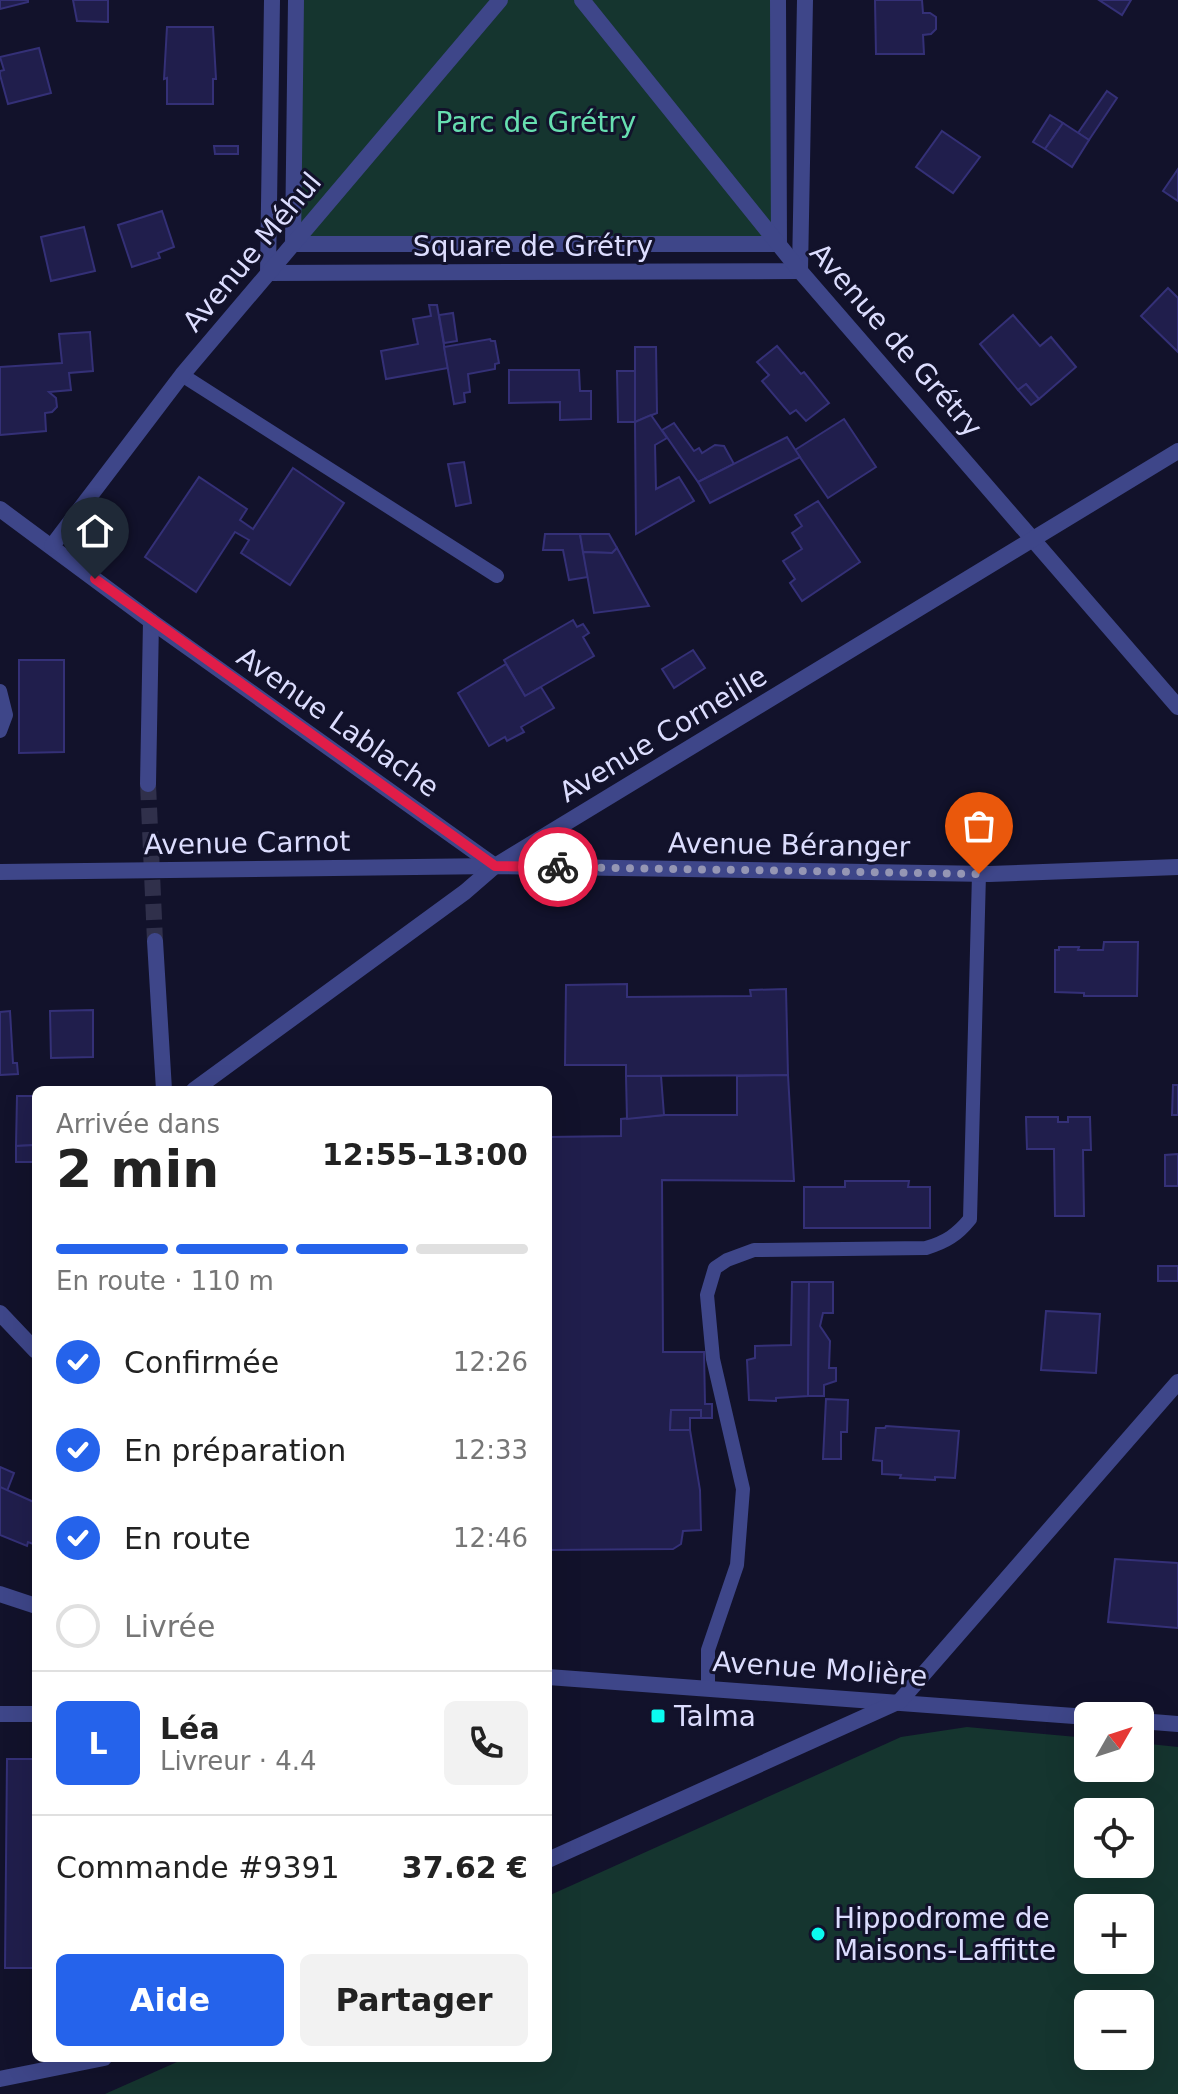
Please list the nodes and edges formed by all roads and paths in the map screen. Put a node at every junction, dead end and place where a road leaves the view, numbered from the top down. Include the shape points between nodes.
1 (272, 0) edge
2 (296, 0) edge
3 (500, 0) edge
4 (582, 0) edge
5 (778, 0) edge
6 (805, 0) edge
7 (293, 244) junction
8 (779, 244) junction
9 (800, 271) junction
10 (268, 273) junction
11 (182, 375) junction
12 (1178, 451) edge
13 (0, 509) edge
14 (1034, 538) junction
15 (52, 546) junction
16 (497, 576) dead end
17 (151, 621) junction
18 (0, 691) edge
19 (1178, 707) edge
20 (0, 731) edge
21 (148, 784) tunnel mouth
22 (495, 866) junction
23 (1178, 867) edge
24 (0, 872) edge
25 (979, 874) junction
26 (155, 941) tunnel mouth
27 (164, 1086) edge
28 (199, 1086) edge
29 (0, 1313) edge
30 (32, 1347) edge
31 (1178, 1382) edge
32 (0, 1594) edge
33 (32, 1605) edge
34 (552, 1677) edge
35 (708, 1687) junction
36 (900, 1701) junction
37 (0, 1714) edge
38 (32, 1714) edge
39 (1074, 1716) edge
40 (1154, 1722) edge
41 (1178, 1724) edge
42 (552, 1858) edge
43 (84, 2062) edge
44 (0, 2079) edge

1 - 10 street
2 - 7 street
3 - 7 street, Avenue Méhul
4 - 8 street, Avenue de Grétry
5 - 8 street
6 - 9 street
7 - 8 street, Square de Grétry
7 - 10 street, Avenue Méhul
8 - 9 street, Avenue de Grétry
9 - 10 street, Square de Grétry
9 - 14 street, Avenue de Grétry
10 - 11 street, Avenue Méhul
11 - 15 street, Avenue Méhul
11 - 16 lane
12 - 14 street, Avenue Corneille
13 - 15 street, Avenue Lablache
14 - 19 street, Avenue de Grétry
14 - 22 street, Avenue Corneille
15 - 17 street, Avenue Lablache
17 - 21 street
17 - 22 street, Avenue Lablache
18 - 20 lane via 6,715
22 - 24 street, Avenue Carnot
22 - 25 street, Avenue Béranger
22 - 28 street, Avenue Corneille
23 - 25 street, Avenue Béranger
25 - 35 lane via 970,1219 952,1238 926,1248 754,1250 715,1268 707,1295 713,1359 743,1489 737,1565 708,1650
26 - 27 street
29 - 30 street
31 - 36 street
32 - 33 street
34 - 35 street, Avenue Molière
35 - 36 street, Avenue Molière
36 - 39 street, Avenue Molière
36 - 42 street
37 - 38 street
40 - 41 street
43 - 44 street

